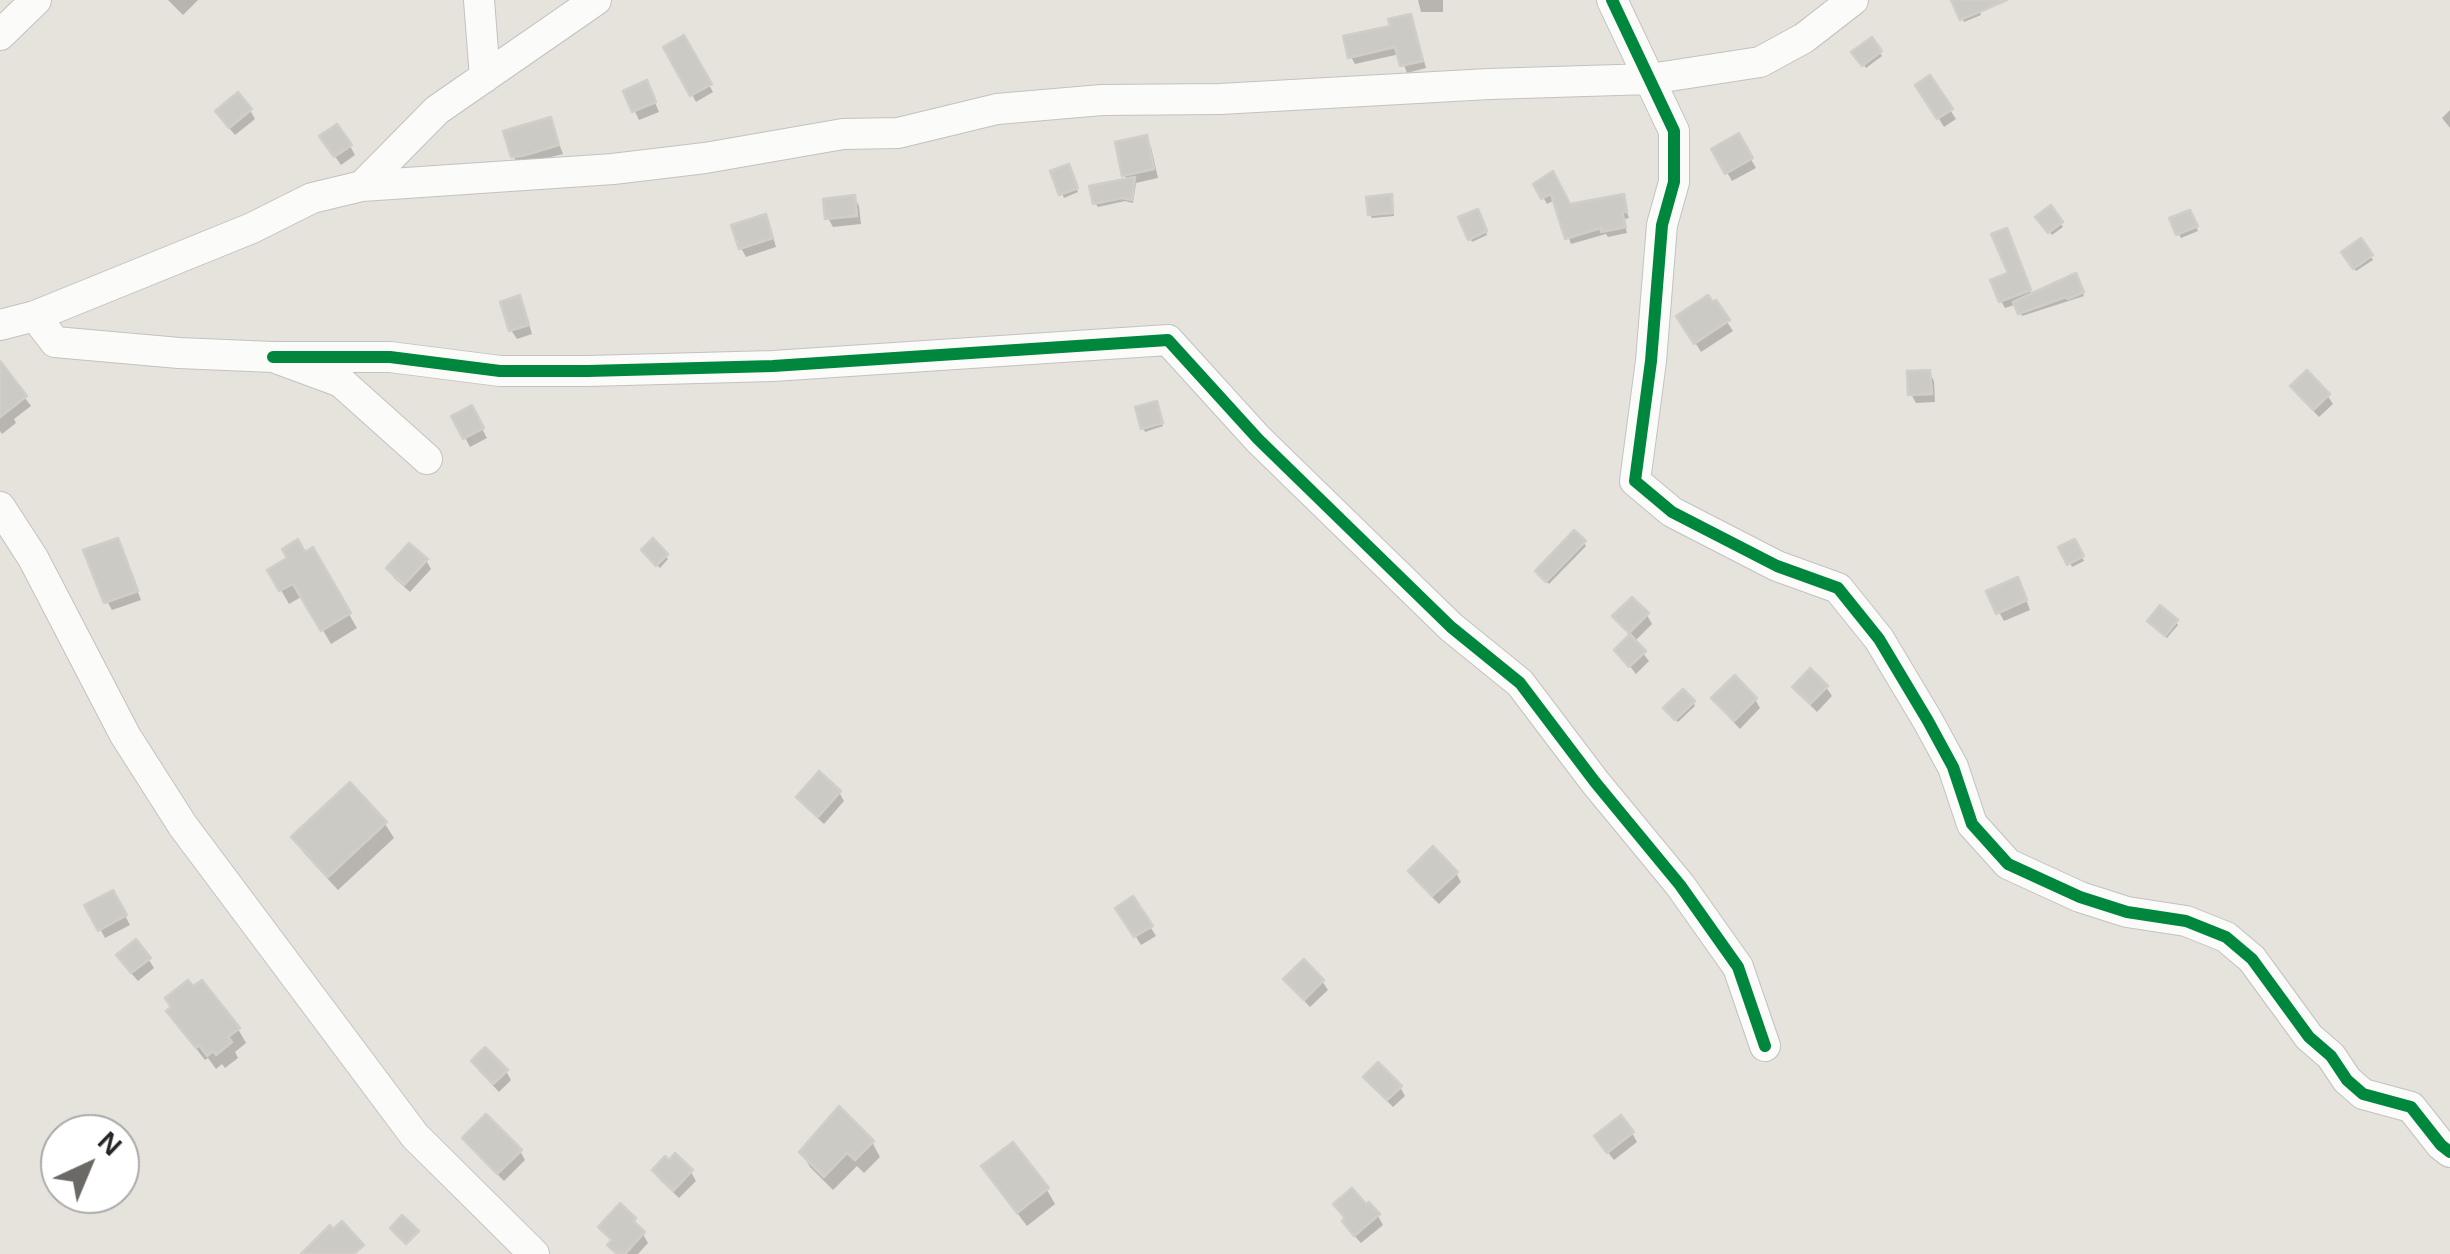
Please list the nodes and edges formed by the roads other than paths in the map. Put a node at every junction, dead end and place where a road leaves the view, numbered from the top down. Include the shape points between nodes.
1 (36, 0) edge
2 (479, 0) edge
3 (1612, 0) edge
4 (1853, 0) edge
5 (580, 3) edge
6 (0, 34) edge
7 (485, 77) junction
8 (1650, 79) junction
9 (362, 186) junction
10 (34, 316) junction
11 (0, 325) edge
12 (273, 357) junction
13 (427, 460) dead end
14 (0, 508) edge
15 (1765, 1046) dead end
16 (2450, 1152) edge
17 (534, 1254) edge

1 - 6 street
2 - 7 street
3 - 8 street
4 - 8 street via 1760,62
5 - 7 street
7 - 9 street via 438,110
8 - 9 street via 997,109 898,133 843,134 704,158
8 - 16 street via 1674,131 1674,182 1662,225 1635,481 1672,512 1777,566 1838,588 1879,639 1928,721 1972,824 2008,864 2127,912 2226,937 2252,959 2347,1080 2362,1094 2410,1107
9 - 10 street via 312,198
10 - 11 street
10 - 12 street via 55,342
12 - 13 street via 341,382
12 - 15 street via 390,357 500,371 588,372 1168,340 1270,451 1451,627 1520,682 1738,966
14 - 17 street via 182,826 416,1136

